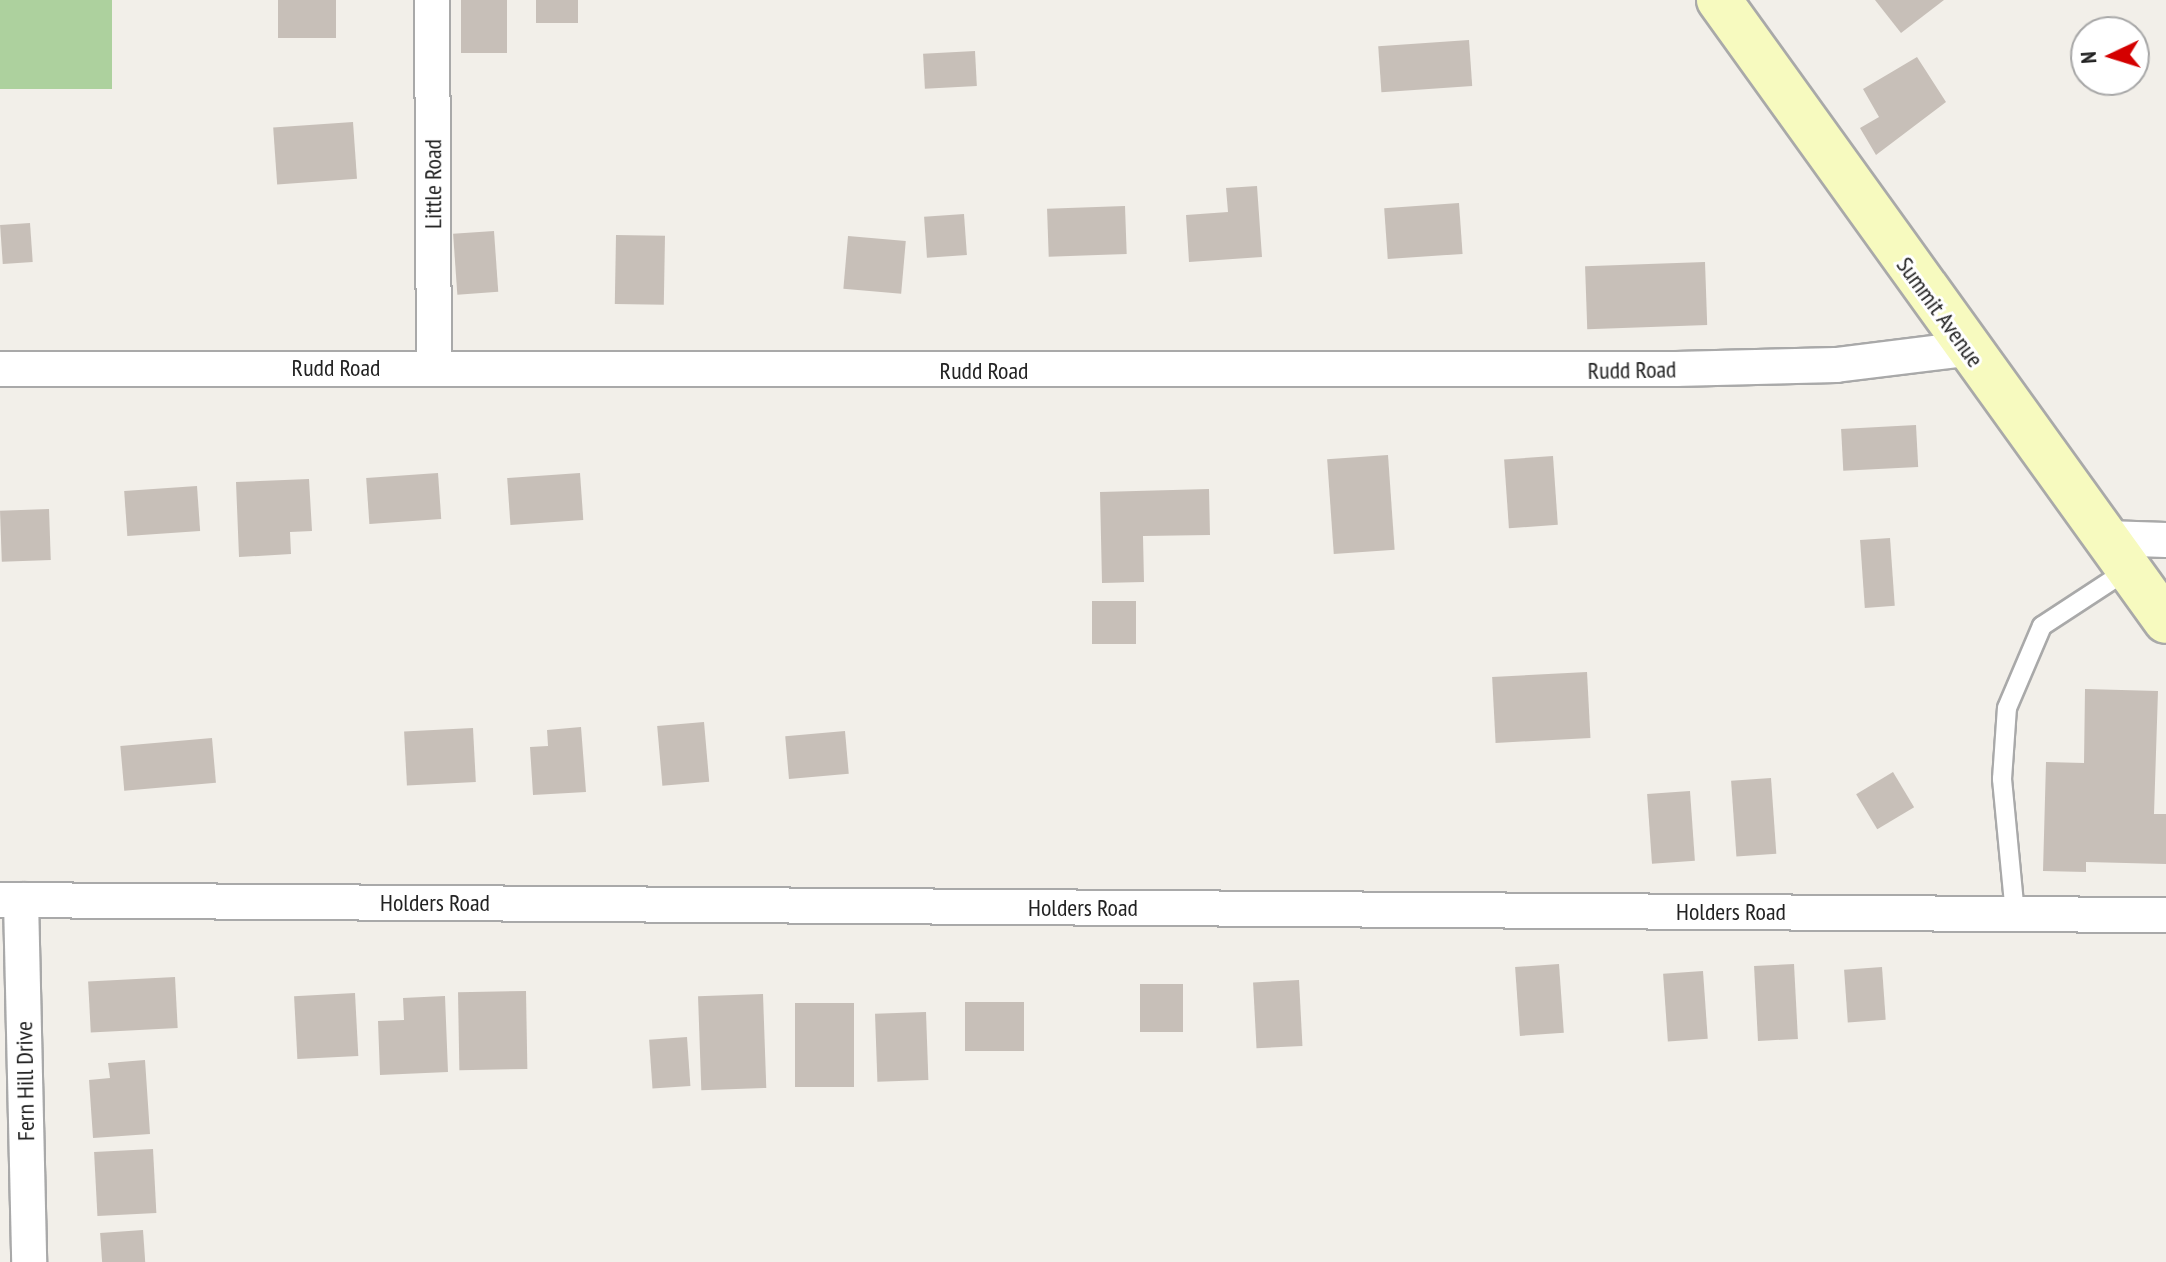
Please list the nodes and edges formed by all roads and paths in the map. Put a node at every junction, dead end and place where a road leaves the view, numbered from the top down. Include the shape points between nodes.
1 (432, 0) edge
2 (1719, 0) edge
3 (1967, 349) junction
4 (434, 368) junction
5 (0, 369) edge
6 (2166, 540) edge
7 (2118, 554) junction
8 (2166, 621) edge
9 (10, 900) edge
10 (2015, 914) junction
11 (2166, 915) edge
12 (29, 1262) edge

1 - 4 street, Little Road
2 - 3 main road, Summit Avenue
3 - 4 street, Rudd Road via 1836,365 1644,370
3 - 7 main road, Summit Avenue
4 - 5 street, Rudd Road
6 - 7 street
7 - 8 main road, Summit Avenue
7 - 10 lane via 2042,626 2007,708 2002,779
9 - 10 street, Holders Road
9 - 12 street, Fern Hill Drive
10 - 11 street, Holders Road

